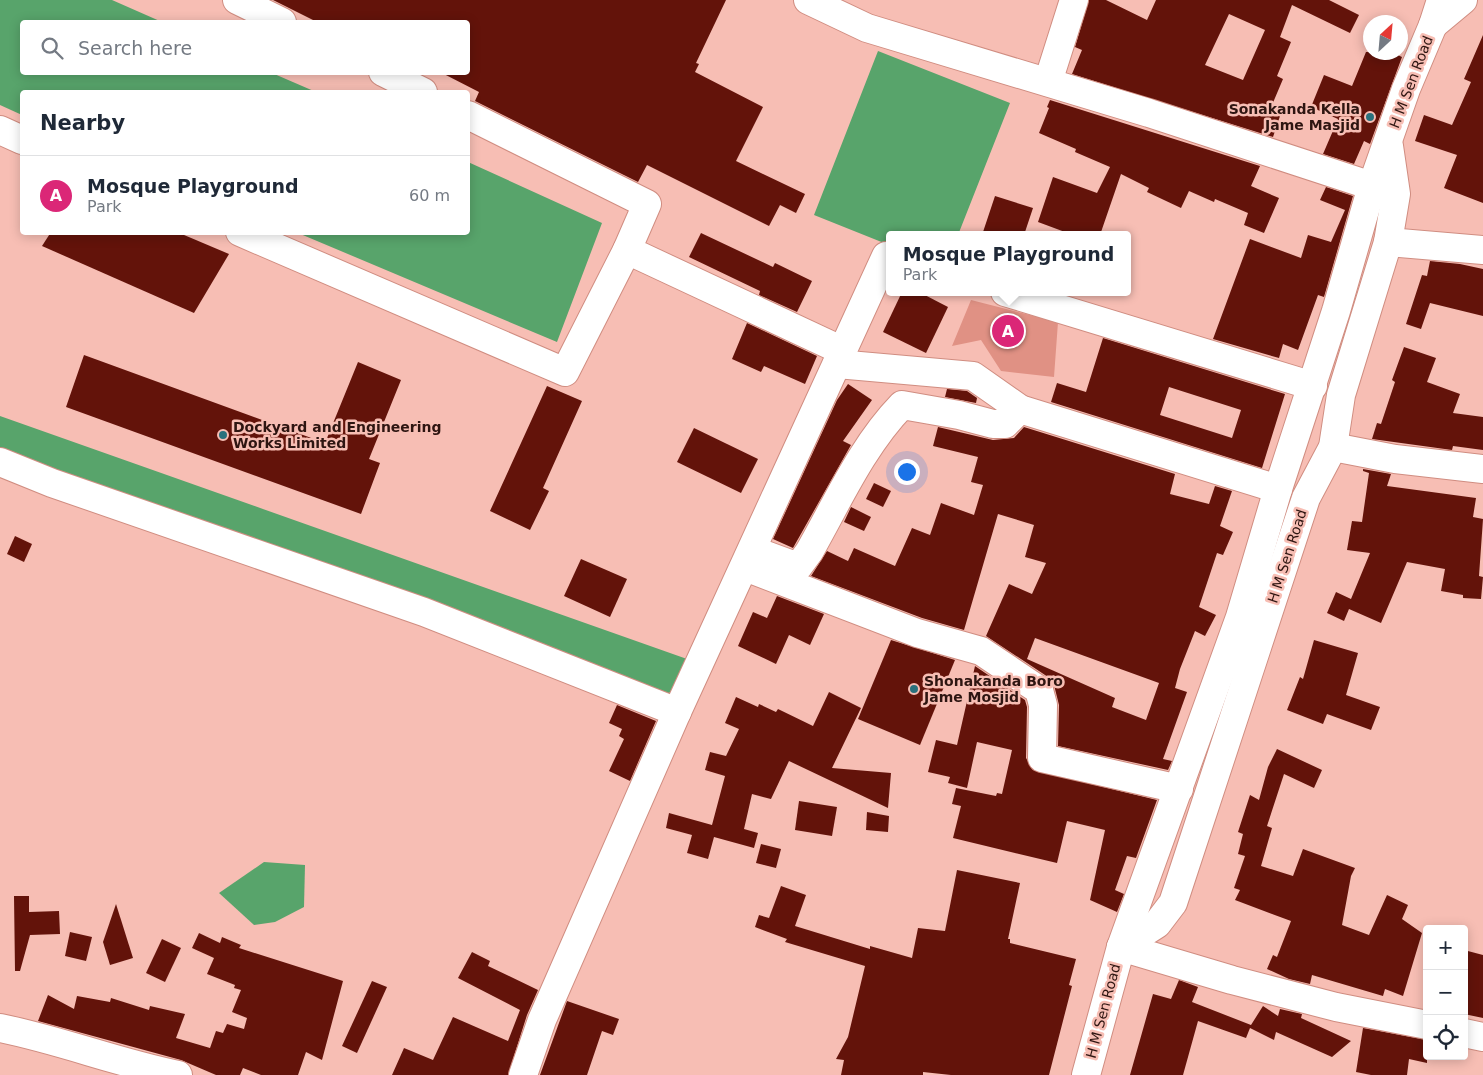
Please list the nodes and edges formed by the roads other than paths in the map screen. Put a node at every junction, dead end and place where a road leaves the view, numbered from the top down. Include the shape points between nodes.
1 (237, 0) edge
2 (808, 0) edge
3 (1074, 0) edge
4 (1464, 0) edge
5 (1437, 12) edge
6 (278, 20) edge
7 (389, 75) edge
8 (1048, 82) junction
9 (419, 90) edge
10 (470, 116) edge
11 (0, 130) edge
12 (20, 139) edge
13 (1389, 139) junction
14 (1372, 186) junction
15 (247, 235) edge
16 (1388, 242) junction
17 (627, 250) junction
18 (1483, 250) edge
19 (886, 256) edge
20 (1018, 296) edge
21 (840, 358) junction
22 (1313, 386) junction
23 (1020, 409) junction
24 (1333, 447) junction
25 (0, 462) edge
26 (1483, 469) edge
27 (1278, 489) junction
28 (748, 558) junction
29 (677, 712) junction
30 (1179, 789) junction
31 (1121, 948) junction
32 (1423, 1024) edge
33 (0, 1028) edge
34 (1468, 1034) edge
35 (1483, 1037) edge
36 (178, 1075) edge
37 (523, 1075) edge
38 (1086, 1075) edge

1 - 6 street
2 - 8 street via 867,28
3 - 8 street
4 - 5 street, H M Sen Road
5 - 13 street, H M Sen Road
7 - 9 street
8 - 14 street
10 - 17 street via 647,204
11 - 12 street
13 - 14 street, H M Sen Road
13 - 16 street, H M Sen Road via 1396,194
14 - 22 street, H M Sen Road
15 - 17 street via 565,372
16 - 18 street
16 - 24 street, H M Sen Road via 1341,395
17 - 21 street
19 - 21 street
20 - 22 street
21 - 23 street via 974,376
21 - 28 street
22 - 27 street, H M Sen Road
23 - 27 street
23 - 28 street via 1005,424 993,424 902,405 871,443 798,567
24 - 26 street via 1395,459
24 - 31 street, H M Sen Road via 1306,498 1173,903 1157,924
25 - 29 street via 424,612
27 - 30 street, H M Sen Road via 1240,618
28 - 29 street
28 - 30 street via 917,633 991,656 1032,684 1041,694 1042,758
29 - 37 street via 542,1020
30 - 31 street, H M Sen Road
31 - 32 street via 1336,1008
31 - 38 street, H M Sen Road
33 - 36 street
34 - 35 street

